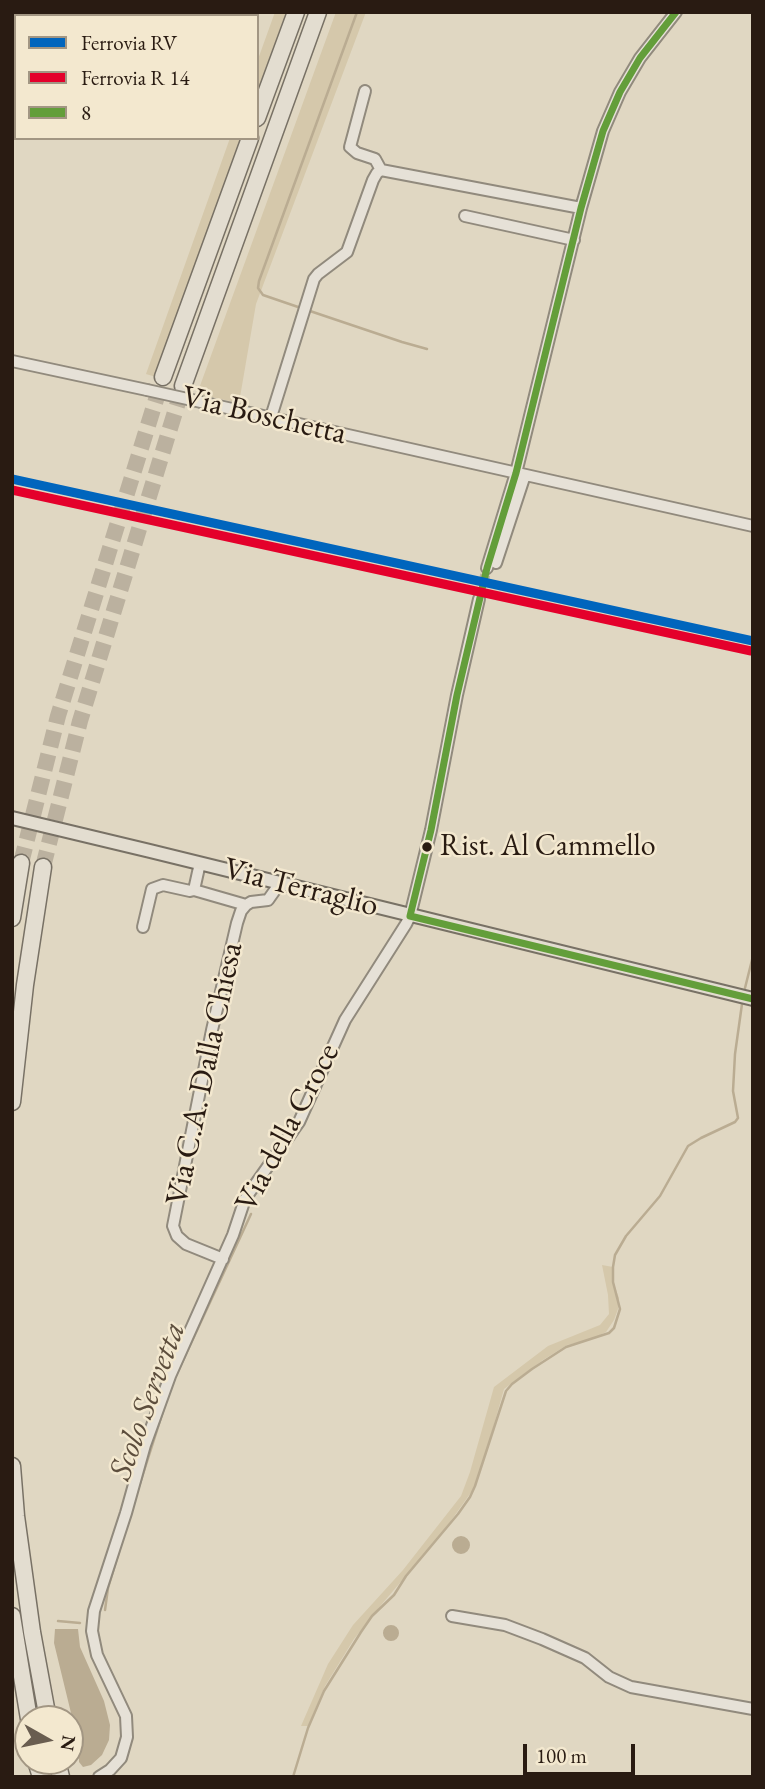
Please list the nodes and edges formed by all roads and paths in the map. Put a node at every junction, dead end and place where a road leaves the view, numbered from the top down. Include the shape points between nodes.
1 (296, 12) edge
2 (318, 12) edge
3 (676, 12) edge
4 (365, 90) dead end
5 (259, 113) edge
6 (249, 140) edge
7 (381, 170) junction
8 (581, 208) junction
9 (465, 216) dead end
10 (574, 240) junction
11 (12, 361) edge
12 (163, 377) tunnel mouth
13 (183, 386) tunnel mouth
14 (271, 418) junction
15 (520, 474) junction
16 (753, 526) edge
17 (491, 565) tunnel mouth
18 (479, 599) tunnel mouth
19 (12, 818) edge
20 (21, 863) tunnel mouth
21 (200, 863) junction
22 (43, 867) tunnel mouth
23 (280, 883) junction
24 (194, 890) junction
25 (246, 905) junction
26 (410, 915) junction
27 (12, 918) edge
28 (143, 927) dead end
29 (753, 999) edge
30 (12, 1102) edge
31 (223, 1259) junction
32 (12, 1466) edge
33 (12, 1616) edge
34 (452, 1616) dead end
35 (27, 1705) edge
36 (45, 1705) edge
37 (753, 1709) edge
38 (99, 1777) edge

1 - 5 highway
2 - 13 highway
3 - 8 street via 620,92 603,131
4 - 7 street via 350,147 375,159
6 - 12 highway
7 - 8 street
7 - 14 street via 373,180 347,252 314,279
8 - 10 street
9 - 10 street
10 - 15 street
11 - 14 street, Via Boschetta, bridge
14 - 15 street, Via Boschetta
15 - 16 street, Via Boschetta
15 - 17 street
18 - 26 street, Via della Croce
19 - 21 main road, Via Terraglio
20 - 27 highway
21 - 23 main road, Via Terraglio
21 - 24 street
22 - 30 highway
23 - 25 street, Via C.A. Dalla Chiesa via 271,897
23 - 26 main road, Via Terraglio
24 - 25 street
24 - 28 street via 152,889
25 - 31 street, Via C.A. Dalla Chiesa via 228,957 173,1226 186,1244
26 - 29 main road, Via Terraglio
26 - 31 street, Via della Croce via 345,1020 299,1122 245,1199
31 - 38 street, Via della Croce via 153,1422 94,1611 97,1655 126,1716 127,1737 121,1758
32 - 36 highway
33 - 35 highway
34 - 37 street via 505,1625 542,1639 585,1658 631,1687

